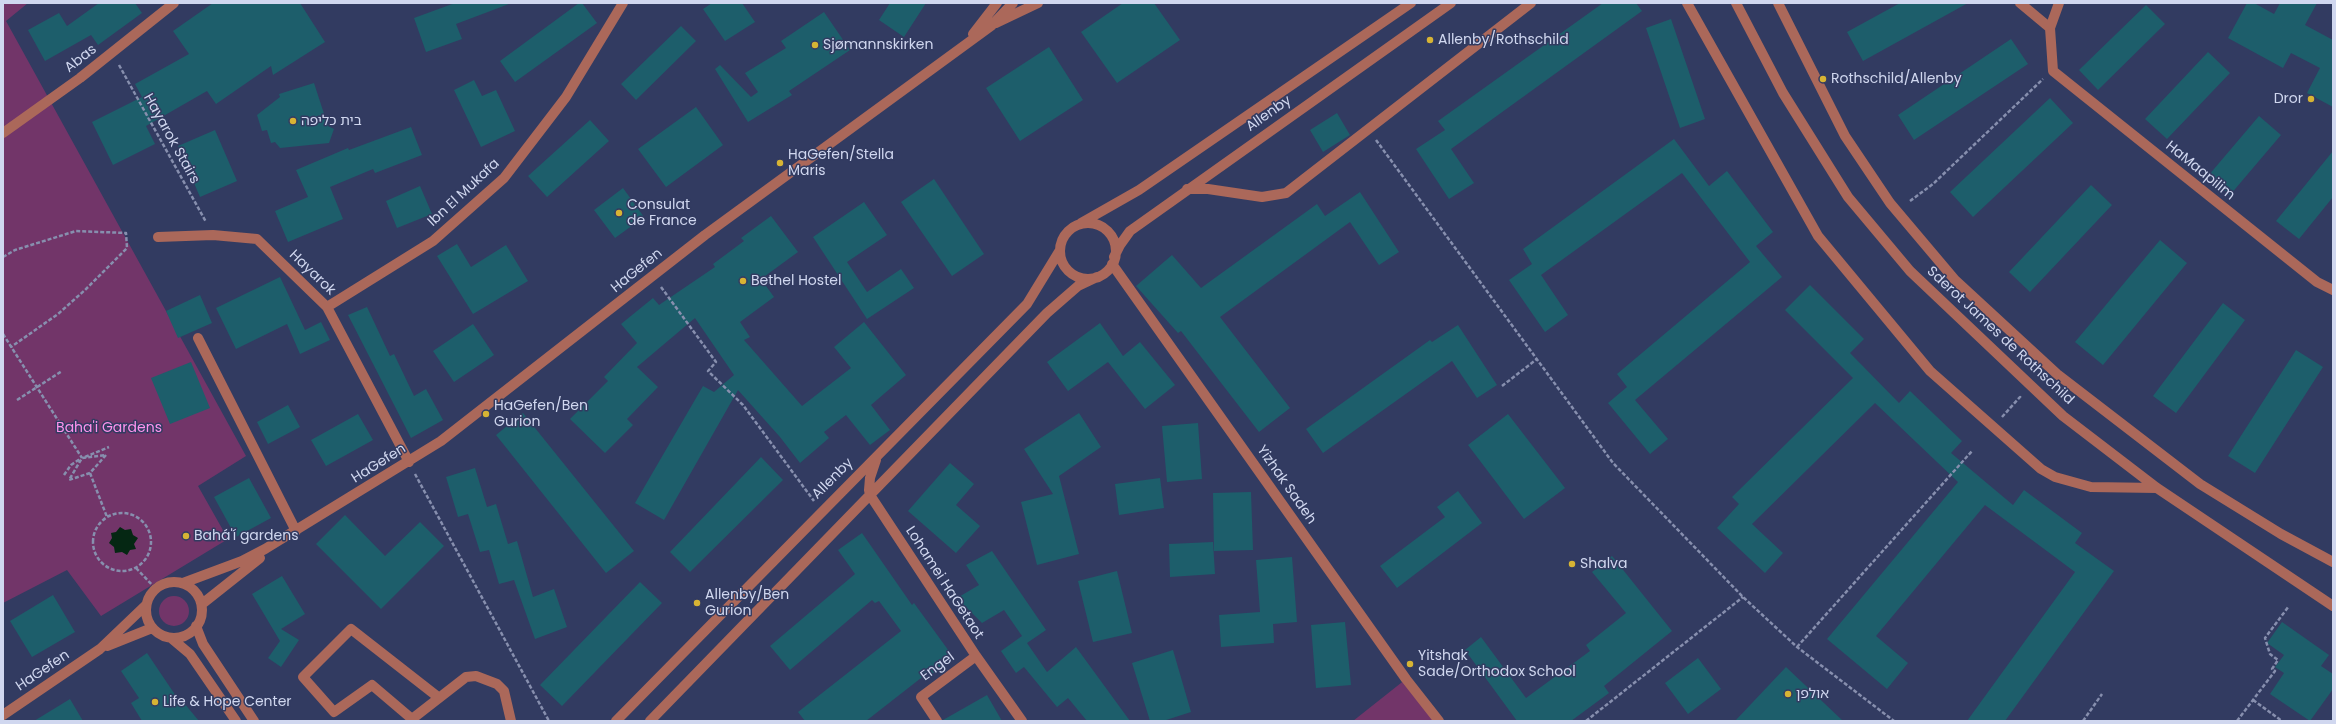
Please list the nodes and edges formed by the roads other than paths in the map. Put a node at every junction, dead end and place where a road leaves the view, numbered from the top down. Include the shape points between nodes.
1 (174, 3) edge
2 (623, 3) edge
3 (997, 3) edge
4 (1013, 3) edge
5 (1038, 3) edge
6 (1411, 3) edge
7 (1451, 3) edge
8 (1531, 3) edge
9 (1687, 3) edge
10 (1736, 3) edge
11 (1778, 3) edge
12 (2020, 3) edge
13 (2059, 3) edge
14 (991, 26) junction
15 (2050, 28) junction
16 (965, 45) junction
17 (3, 133) edge
18 (1187, 189) junction
19 (1081, 224) junction
20 (158, 237) dead end
21 (1060, 250) junction
22 (1113, 261) junction
23 (1097, 277) junction
24 (2333, 290) edge
25 (327, 307) junction
26 (198, 338) dead end
27 (880, 453) junction
28 (409, 462) junction
29 (2157, 488) junction
30 (870, 495) junction
31 (296, 531) junction
32 (2333, 562) edge
33 (183, 583) junction
34 (202, 604) junction
35 (146, 605) junction
36 (2333, 606) edge
37 (196, 626) junction
38 (152, 628) junction
39 (171, 638) junction
40 (100, 649) junction
41 (976, 656) junction
42 (438, 697) junction
43 (633, 703) junction
44 (3, 715) edge
45 (236, 721) edge
46 (254, 721) edge
47 (512, 721) edge
48 (616, 721) edge
49 (624, 721) edge
50 (650, 721) edge
51 (937, 721) edge
52 (1022, 721) edge
53 (1439, 721) edge

1 - 17 street, Abas via 80,78
2 - 25 street, Ibn El Mukafa via 566,96 504,178 433,241
3 - 16 street
4 - 14 street, HaGefen
5 - 14 street, HaGefen
6 - 19 street, Allenby via 1139,190
7 - 18 street, Allenby
8 - 18 street via 1286,193 1262,197 1208,189
9 - 29 street via 1818,236 1930,371 2041,469 2055,477 2091,487
10 - 29 street, Sderot James de Rothschild via 1783,93 1848,196 1910,271 2064,416
11 - 32 street, Sderot James de Rothschild via 1844,136 1890,203 1955,280 2058,374 2200,484 2281,534
12 - 15 street
13 - 15 street
14 - 16 street, HaGefen
15 - 24 street, HaMaapilim via 2053,71 2317,282
16 - 28 street, HaGefen via 653,276 469,421
18 - 22 street, Allenby via 1130,231
19 - 21 street, Allenby via 1066,233
19 - 22 street via 1090,223 1106,230 1115,244
20 - 25 street, Hayarok via 213,235 257,240
21 - 23 street via 1065,267 1072,274 1085,279
21 - 27 street, Allenby via 1027,304
22 - 23 street, Allenby via 1104,273
22 - 53 street, Yizhak Sadeh via 1406,679
23 - 30 street, Allenby via 1078,286 1047,313
25 - 28 street, Hayarok
26 - 31 street
27 - 30 street via 871,470 868,490
27 - 43 street, Allenby
28 - 31 street, HaGefen
29 - 36 street, Sderot James de Rothschild
30 - 41 street, Lohamei HaGetaot
30 - 50 street, Allenby
31 - 33 street, HaGefen via 242,561
31 - 34 street, HaGefen
33 - 34 street via 198,594
33 - 35 street via 173,582 156,589
34 - 37 street via 200,619
35 - 38 street via 146,614
35 - 40 street, HaGefen
37 - 39 street via 186,635
37 - 46 street via 203,644
38 - 39 street
38 - 40 street, HaGefen
39 - 45 street via 190,654
40 - 44 street, HaGefen
41 - 51 street, Engel via 921,697
41 - 52 street, Lohamei HaGetaot
42 - 42 street via 351,629 303,677 334,712 372,685 412,719
42 - 47 street via 466,677 476,676 497,684 504,691
43 - 48 street, Allenby
43 - 49 street

